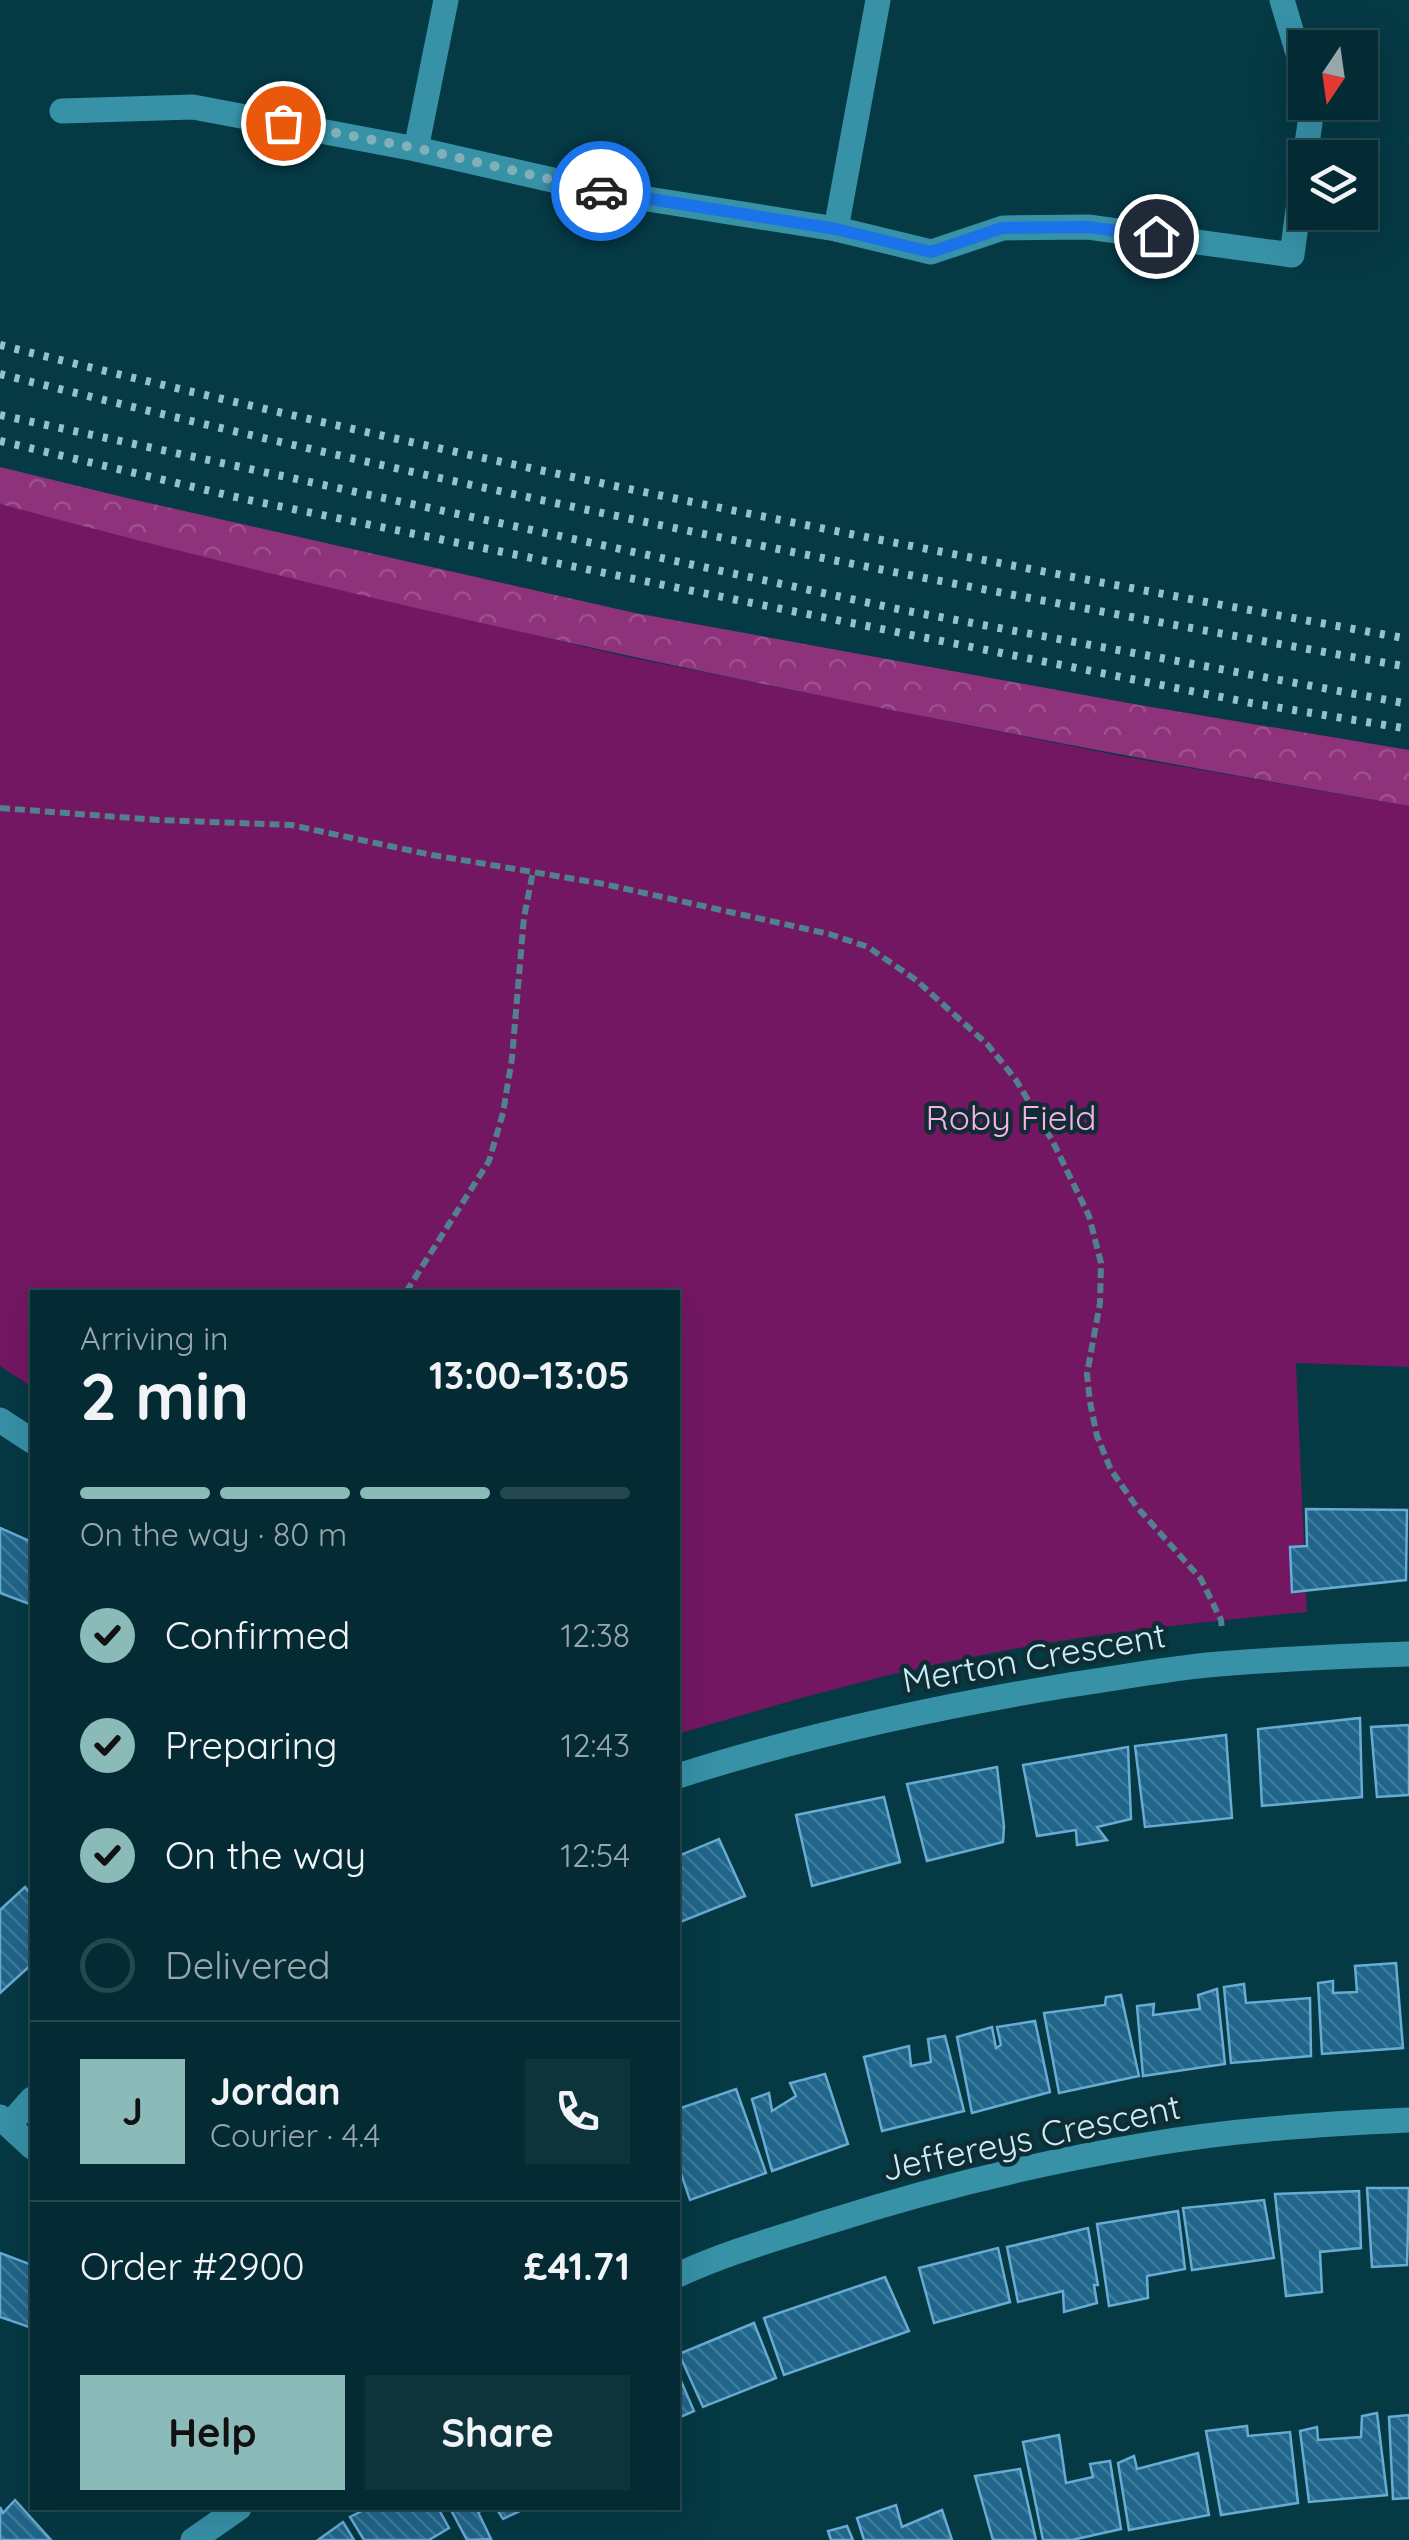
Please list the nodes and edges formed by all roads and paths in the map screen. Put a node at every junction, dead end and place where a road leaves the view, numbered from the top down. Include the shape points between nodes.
1 (446, 0) edge
2 (878, 0) edge
3 (1282, 0) edge
4 (1291, 30) edge
5 (62, 112) dead end
6 (416, 148) junction
7 (836, 229) junction
8 (1295, 230) edge
9 (0, 808) edge
10 (533, 872) junction
11 (407, 1290) edge
12 (0, 1420) edge
13 (30, 1440) edge
14 (1221, 1620) dead end
15 (1409, 1654) edge
16 (680, 1775) edge
17 (30, 2101) edge
18 (1409, 2120) edge
19 (4, 2121) edge
20 (30, 2145) edge
21 (680, 2273) edge
22 (236, 2510) edge
23 (193, 2540) edge

1 - 6 street
2 - 7 street
3 - 4 street
5 - 6 street via 193,107
6 - 7 street via 610,194
7 - 8 street via 931,252 1002,228 1088,227 1292,256
9 - 10 path via 291,825
10 - 11 path via 509,1076 489,1161
10 - 14 path via 741,914 868,948 916,980 988,1045 1053,1142 1089,1216 1101,1262 1088,1374 1104,1453 1136,1506 1201,1579
12 - 13 street
15 - 16 street, Merton Crescent via 1219,1664 1067,1686 834,1730
17 - 19 street
18 - 21 street, Jeffereys Crescent via 1145,2145 997,2176 878,2206
19 - 20 street
22 - 23 street

